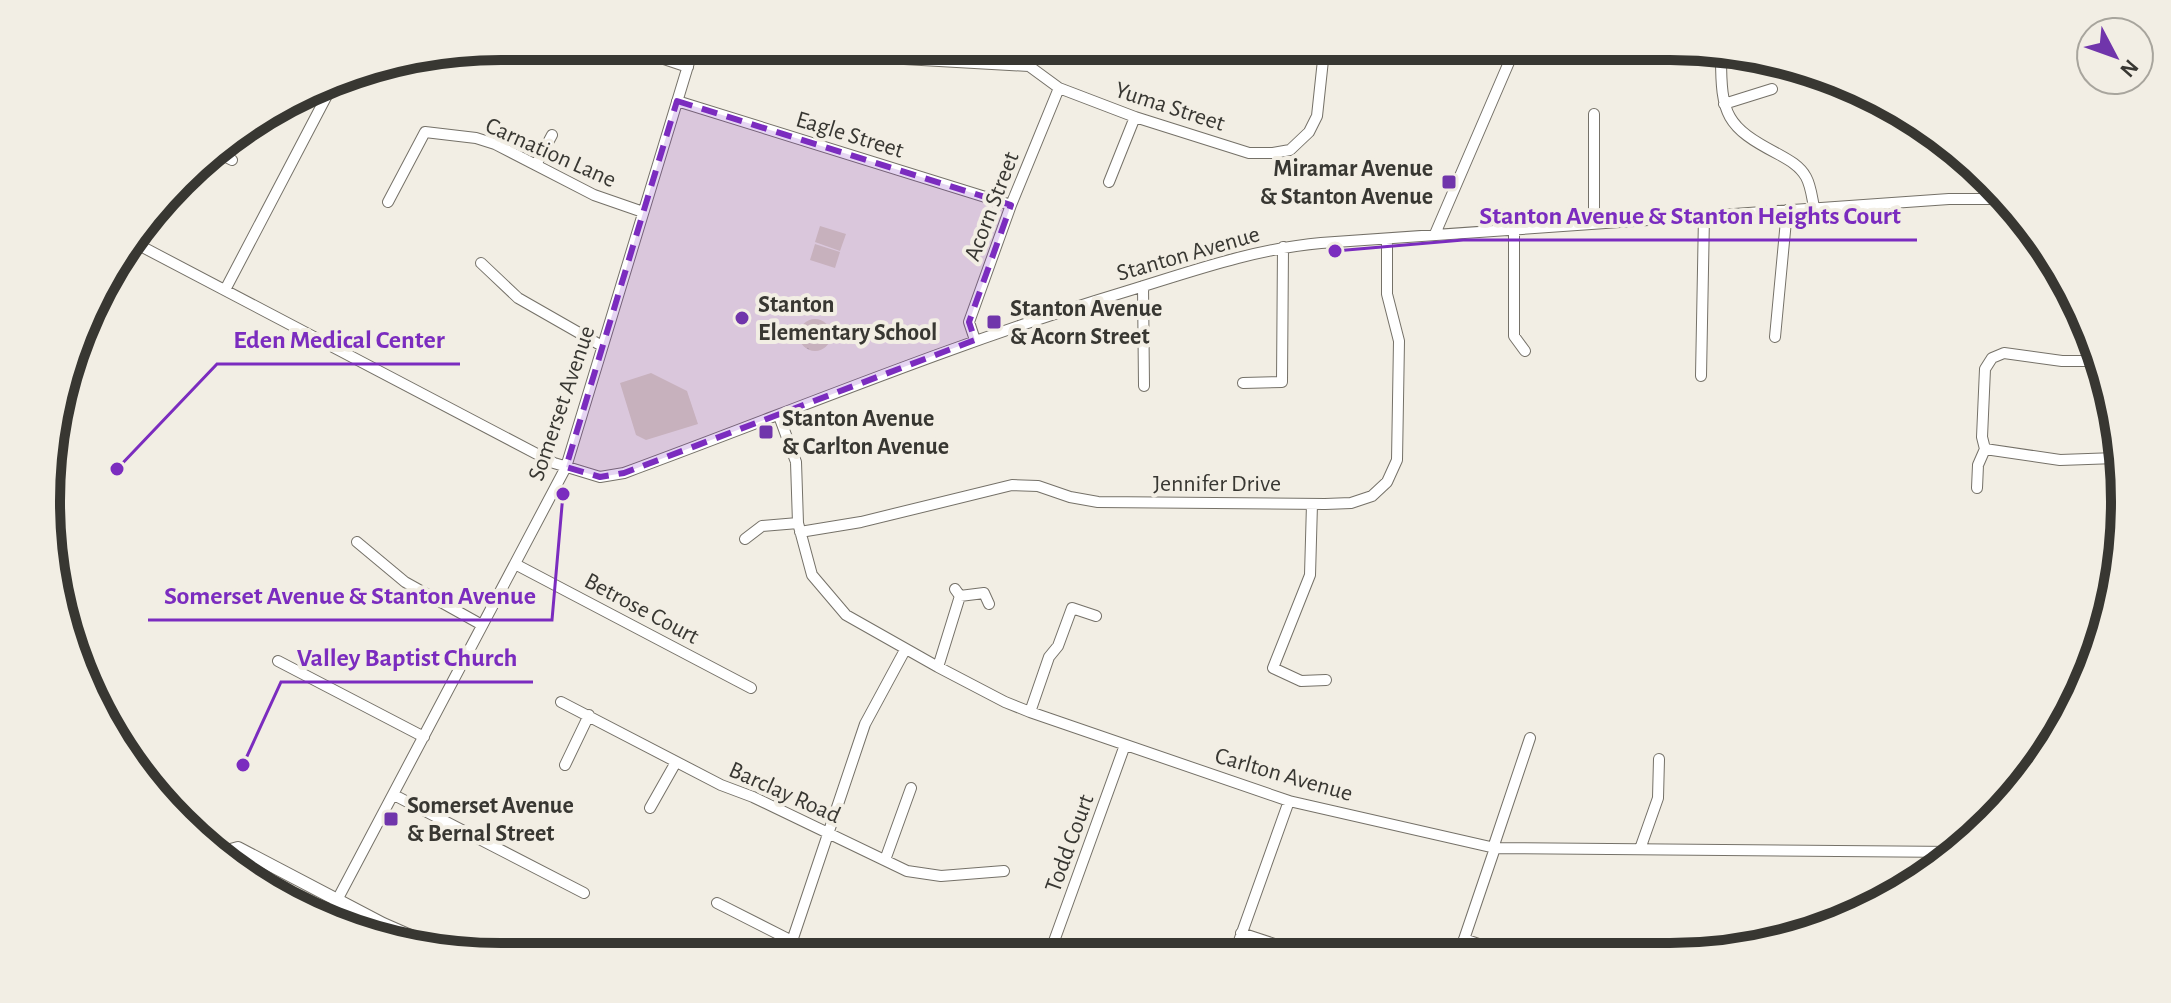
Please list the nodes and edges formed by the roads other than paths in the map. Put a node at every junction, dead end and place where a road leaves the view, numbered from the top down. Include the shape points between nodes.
1 (667, 60) edge
2 (690, 60) edge
3 (922, 60) edge
4 (1323, 60) edge
5 (1510, 60) edge
6 (1721, 63) edge
7 (688, 67) junction
8 (1059, 88) junction
9 (1772, 89) dead end
10 (326, 97) edge
11 (677, 101) junction
12 (1724, 104) junction
13 (1594, 114) dead end
14 (1135, 117) junction
15 (552, 135) dead end
16 (226, 157) edge
17 (232, 160) dead end
18 (536, 165) junction
19 (1109, 182) dead end
20 (1991, 199) edge
21 (388, 202) dead end
22 (1011, 205) junction
23 (1814, 207) junction
24 (1787, 210) junction
25 (643, 212) junction
26 (1704, 216) junction
27 (1594, 224) junction
28 (1514, 230) junction
29 (1435, 234) junction
30 (1387, 239) junction
31 (141, 246) edge
32 (1283, 247) junction
33 (481, 263) dead end
34 (1143, 286) junction
35 (225, 290) junction
36 (1775, 337) dead end
37 (975, 340) junction
38 (602, 346) junction
39 (1525, 351) dead end
40 (2088, 361) edge
41 (1701, 376) dead end
42 (1243, 383) dead end
43 (1144, 386) dead end
44 (779, 416) junction
45 (1985, 449) junction
46 (2108, 458) edge
47 (566, 467) junction
48 (1977, 488) dead end
49 (1312, 504) junction
50 (799, 528) junction
51 (745, 539) dead end
52 (357, 542) dead end
53 (515, 564) junction
54 (989, 604) dead end
55 (1096, 616) dead end
56 (482, 625) junction
57 (905, 650) junction
58 (278, 661) dead end
59 (938, 667) junction
60 (1326, 680) dead end
61 (751, 688) dead end
62 (561, 702) dead end
63 (1030, 712) junction
64 (589, 715) junction
65 (424, 737) junction
66 (1530, 738) dead end
67 (1125, 745) junction
68 (1659, 759) dead end
69 (676, 762) junction
70 (565, 765) dead end
71 (911, 788) dead end
72 (394, 795) junction
73 (1289, 801) junction
74 (650, 808) dead end
75 (829, 833) junction
76 (1494, 848) junction
77 (1640, 849) junction
78 (232, 851) edge
79 (1938, 852) edge
80 (885, 860) junction
81 (1004, 871) dead end
82 (584, 893) dead end
83 (338, 900) junction
84 (717, 903) dead end
85 (333, 909) edge
86 (399, 931) edge
87 (1241, 933) junction
88 (1464, 939) junction
89 (792, 941) joint
90 (1053, 943) edge
91 (1238, 943) edge
92 (1271, 943) edge
93 (1463, 943) edge
94 (1475, 943) edge

1 - 7 street
2 - 7 street, Somerset Avenue
3 - 8 street, Yuma Street via 1029,66
4 - 14 street, Yuma Street via 1317,116 1290,150 1249,153
5 - 29 street
6 - 12 street
7 - 11 street, Somerset Avenue
8 - 14 street, Yuma Street
8 - 22 street, Acorn Street
9 - 12 street
10 - 35 street
11 - 22 street, Eagle Street
11 - 25 street, Somerset Avenue
12 - 23 street via 1741,133 1801,170
13 - 27 street
14 - 19 street
15 - 18 street
16 - 17 street
18 - 21 street, Carnation Lane via 486,140 425,132
18 - 25 street, Carnation Lane via 594,195
20 - 23 street, Stanton Avenue
22 - 37 street, Acorn Street via 969,322
23 - 24 street, Stanton Avenue
24 - 26 street, Stanton Avenue
24 - 36 street
25 - 38 street, Somerset Avenue
26 - 27 street, Stanton Avenue
26 - 41 street
27 - 28 street, Stanton Avenue
28 - 29 street, Stanton Avenue
28 - 39 street via 1514,336
29 - 30 street, Stanton Avenue
30 - 32 street, Stanton Avenue
30 - 49 street, Jennifer Drive via 1387,294 1399,341 1395,468 1382,488 1366,499
31 - 35 street, Stanton Avenue
32 - 34 street, Stanton Avenue
32 - 42 street via 1282,382
33 - 38 street via 518,298
34 - 37 street, Stanton Avenue
34 - 43 street
35 - 47 street, Stanton Avenue
37 - 44 street, Stanton Avenue
38 - 47 street, Somerset Avenue
40 - 45 street via 2004,353 1992,358 1985,369
44 - 47 street, Stanton Avenue via 614,476
44 - 50 street, Carlton Avenue via 796,462
45 - 46 street via 2060,460
45 - 48 street
47 - 53 street, Somerset Avenue
49 - 50 street, Jennifer Drive via 1098,502 1038,486 1012,485 861,522
49 - 60 street via 1310,575 1273,668 1301,681
50 - 51 street, Jennifer Drive via 762,526
50 - 57 street, Carlton Avenue via 812,575 846,615
52 - 56 street via 405,582
53 - 56 street, Somerset Avenue
53 - 61 street, Betrose Court
54 - 59 street via 984,593 958,592
55 - 63 street via 1072,608
56 - 65 street, Somerset Avenue
57 - 59 street, Carlton Avenue
57 - 75 street via 865,724
58 - 65 street
59 - 63 street, Carlton Avenue
62 - 64 street, Barclay Road
63 - 67 street, Carlton Avenue
64 - 69 street, Barclay Road
64 - 70 street
65 - 72 street, Somerset Avenue
66 - 76 street
67 - 73 street, Carlton Avenue
67 - 90 street, Todd Court
68 - 77 street via 1658,798
69 - 74 street
69 - 75 street, Barclay Road
71 - 80 street
72 - 82 street
72 - 83 street, Somerset Avenue
73 - 76 street, Carlton Avenue
73 - 87 street
75 - 80 street, Barclay Road
75 - 89 street
76 - 77 street, Carlton Avenue
76 - 88 street
77 - 79 street, Carlton Avenue
78 - 83 main road via 238,848
80 - 81 street, Barclay Road via 907,871 941,876
83 - 85 street, Somerset Avenue
83 - 86 main road
84 - 89 street
87 - 91 street
87 - 92 street
88 - 93 street
88 - 94 street

